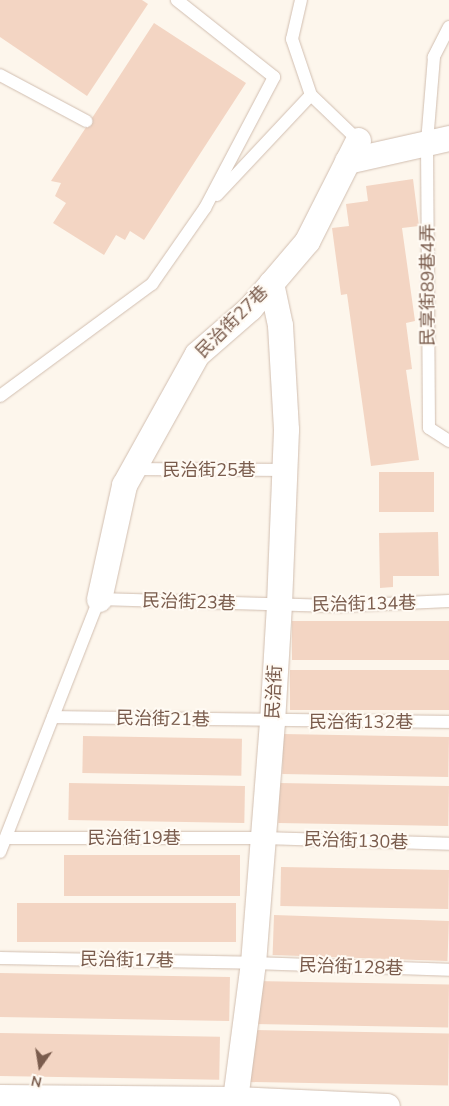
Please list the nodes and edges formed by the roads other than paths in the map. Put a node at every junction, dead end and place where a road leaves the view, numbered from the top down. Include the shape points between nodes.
1 (177, 0) edge
2 (300, 0) edge
3 (449, 27) edge
4 (0, 75) edge
5 (312, 95) junction
6 (86, 122) dead end
7 (438, 140) edge
8 (352, 150) junction
9 (205, 208) junction
10 (271, 283) junction
11 (0, 396) edge
12 (449, 441) edge
13 (133, 469) junction
14 (284, 470) junction
15 (449, 595) edge
16 (99, 599) junction
17 (449, 601) edge
18 (279, 604) junction
19 (53, 717) junction
20 (272, 722) junction
21 (449, 722) edge
22 (6, 838) junction
23 (263, 838) junction
24 (449, 844) edge
25 (0, 852) edge
26 (0, 958) edge
27 (253, 963) junction
28 (449, 970) edge
29 (0, 1097) edge
30 (235, 1100) junction
31 (207, 1103) edge
32 (387, 1106) edge

1 - 9 lane via 274,77
2 - 5 lane via 292,39
3 - 7 lane, 民享街89巷4弄 via 434,57
4 - 6 lane
5 - 8 lane
5 - 9 lane
7 - 8 street
7 - 12 lane, 民享街89巷4弄 via 429,428
8 - 10 street, 民治街27巷 via 307,242
9 - 11 lane via 152,284
10 - 13 street, 民治街27巷 via 250,308 196,354
10 - 14 street, 民治街 via 280,325 286,428
13 - 14 lane, 民治街25巷
13 - 16 street, 民治街27巷 via 124,485
14 - 18 street, 民治街
15 - 17 lane
16 - 18 lane, 民治街23巷
16 - 19 lane
17 - 18 lane, 民治街134巷 via 341,606
18 - 20 street, 民治街
19 - 20 lane, 民治街21巷
19 - 22 lane
20 - 21 lane, 民治街132巷
20 - 23 street, 民治街
22 - 23 lane, 民治街19巷
22 - 25 lane
23 - 24 lane, 民治街130巷
23 - 27 street, 民治街
26 - 27 lane, 民治街17巷
27 - 28 lane, 民治街128巷
27 - 30 street, 民治街
29 - 31 street
30 - 31 street
30 - 32 street

